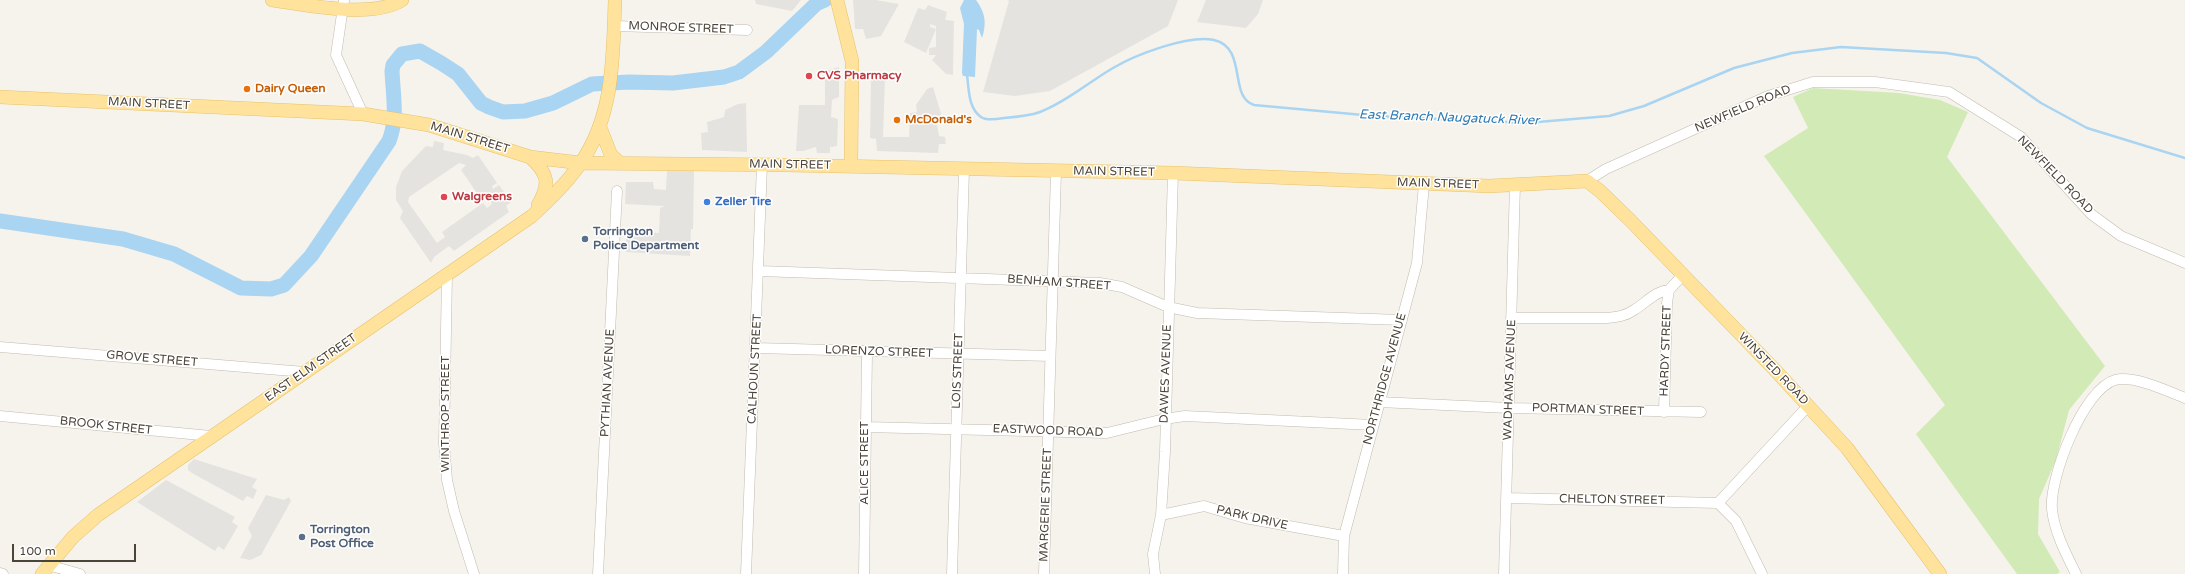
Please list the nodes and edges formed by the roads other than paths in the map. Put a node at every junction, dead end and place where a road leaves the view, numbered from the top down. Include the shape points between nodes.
1 (272, 0) edge
2 (402, 0) edge
3 (615, 0) edge
4 (838, 3) edge
5 (343, 4) edge
6 (614, 26) junction
7 (747, 30) dead end
8 (0, 97) edge
9 (363, 114) junction
10 (600, 127) junction
11 (530, 157) junction
12 (619, 162) junction
13 (581, 163) junction
14 (762, 165) junction
15 (851, 166) junction
16 (964, 169) junction
17 (1056, 172) junction
18 (1173, 173) junction
19 (1587, 181) junction
20 (1424, 184) junction
21 (1515, 185) junction
22 (617, 191) dead end
23 (532, 216) junction
24 (2185, 263) edge
25 (759, 271) junction
26 (447, 274) junction
27 (1682, 276) junction
28 (960, 278) junction
29 (1053, 281) junction
30 (1669, 290) junction
31 (1168, 307) junction
32 (1512, 318) junction
33 (1402, 320) junction
34 (0, 347) edge
35 (756, 348) junction
36 (867, 352) junction
37 (958, 354) junction
38 (1050, 356) junction
39 (305, 372) junction
40 (2185, 398) edge
41 (1379, 402) junction
42 (1808, 406) junction
43 (1509, 408) junction
44 (1664, 412) junction
45 (1701, 412) dead end
46 (0, 416) edge
47 (1164, 419) junction
48 (1372, 425) junction
49 (865, 427) junction
50 (956, 428) junction
51 (1048, 431) junction
52 (211, 436) junction
53 (1507, 498) junction
54 (1718, 503) junction
55 (1160, 515) junction
56 (1344, 536) junction
57 (45, 570) edge
58 (0, 573) edge
59 (4, 574) edge
60 (80, 574) edge
61 (474, 574) edge
62 (598, 574) edge
63 (746, 574) edge
64 (864, 574) edge
65 (952, 574) edge
66 (1044, 574) edge
67 (1155, 574) edge
68 (1343, 574) edge
69 (1504, 574) edge
70 (1762, 574) edge
71 (1940, 574) edge
72 (2076, 574) edge

1 - 5 main road
2 - 5 main road via 395,5 379,8
3 - 6 main road, EAST ELM STREET
4 - 15 main road via 852,61
5 - 9 street via 336,54
6 - 7 street, MONROE STREET
6 - 10 main road, EAST ELM STREET via 613,71
8 - 9 main road, MAIN STREET
9 - 11 main road, MAIN STREET via 429,125
10 - 12 main road via 611,154
10 - 13 main road, EAST ELM STREET
11 - 13 main road, MAIN STREET
11 - 23 main road via 541,167 546,182 546,191
12 - 13 main road, MAIN STREET
12 - 14 main road, MAIN STREET
13 - 23 main road, EAST ELM STREET via 562,187
14 - 15 main road, MAIN STREET
14 - 25 street, CALHOUN STREET
15 - 16 main road, MAIN STREET
16 - 17 main road, MAIN STREET
16 - 28 street, LOIS STREET
17 - 18 main road, MAIN STREET
17 - 29 street, MARGERIE STREET
18 - 20 main road, MAIN STREET
18 - 31 street, DAWES AVENUE
19 - 21 main road, MAIN STREET
19 - 24 street, NEWFIELD ROAD via 1606,169 1768,96 1813,82 1875,82 1920,88 1949,92 2021,137 2091,214 2121,236
19 - 27 main road, WINSTED ROAD via 1600,191
20 - 21 main road, MAIN STREET
20 - 33 street, NORTHRIDGE AVENUE via 1417,264
21 - 32 street, WADHAMS AVENUE
22 - 62 street, PYTHIAN AVENUE
23 - 26 main road, EAST ELM STREET
25 - 28 street, BENHAM STREET
25 - 35 street, CALHOUN STREET
26 - 39 main road, EAST ELM STREET
26 - 61 street, WINTHROP STREET via 444,443 446,480
27 - 30 street
27 - 42 main road, WINSTED ROAD
28 - 29 street, BENHAM STREET
28 - 37 street, LOIS STREET
29 - 31 street, BENHAM STREET via 1122,288
29 - 38 street, MARGERIE STREET
30 - 32 street via 1661,290 1634,311 1622,316
30 - 44 street, HARDY STREET via 1666,302
31 - 33 street, BENHAM STREET via 1197,313
31 - 47 street, DAWES AVENUE
32 - 43 street, WADHAMS AVENUE
33 - 41 street, NORTHRIDGE AVENUE
34 - 39 street, GROVE STREET
35 - 36 street, LORENZO STREET
35 - 63 street, CALHOUN STREET
36 - 37 street, LORENZO STREET
36 - 49 street, ALICE STREET
37 - 38 street, LORENZO STREET
37 - 50 street, LOIS STREET
38 - 51 street, MARGERIE STREET
39 - 52 main road, EAST ELM STREET
40 - 72 street via 2136,381 2115,380 2098,392 2078,420 2058,468 2052,507 2054,525
41 - 43 street, PORTMAN STREET
41 - 48 street, NORTHRIDGE AVENUE
42 - 54 street
42 - 71 main road, WINSTED ROAD via 1847,448
43 - 44 street, PORTMAN STREET
43 - 53 street, WADHAMS AVENUE
44 - 45 street, PORTMAN STREET
46 - 52 street, BROOK STREET
47 - 48 street, EASTWOOD ROAD via 1185,416
47 - 51 street, EASTWOOD ROAD via 1107,433
47 - 55 street, DAWES AVENUE via 1165,452
48 - 56 street, NORTHRIDGE AVENUE
49 - 50 street, EASTWOOD ROAD
49 - 64 street, ALICE STREET
50 - 51 street, EASTWOOD ROAD
50 - 65 street, LOIS STREET
51 - 66 street, MARGERIE STREET
52 - 57 main road, EAST ELM STREET via 98,515 73,537
53 - 54 street, CHELTON STREET
53 - 69 street, WADHAMS AVENUE
54 - 70 street via 1736,521
55 - 56 street, PARK DRIVE via 1204,506 1245,518
55 - 67 street, DAWES AVENUE via 1153,554
56 - 68 street, NORTHRIDGE AVENUE
57 - 60 street
58 - 59 street

